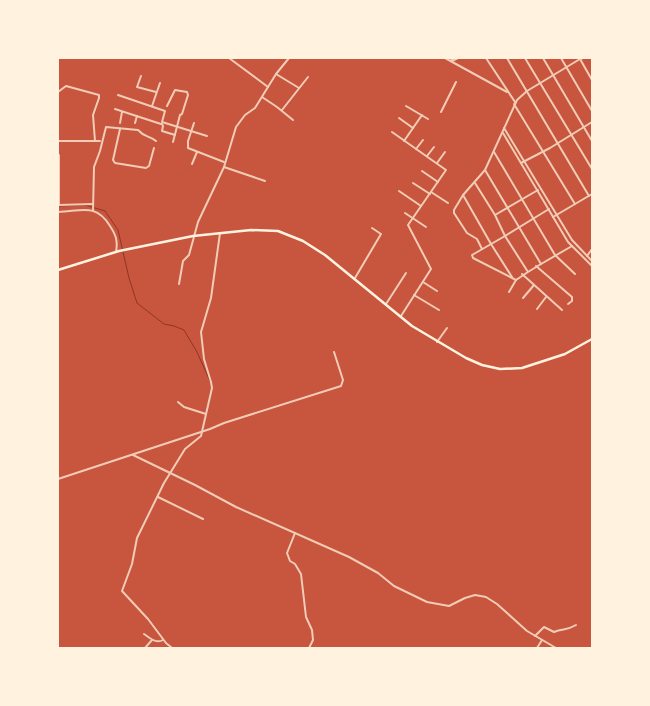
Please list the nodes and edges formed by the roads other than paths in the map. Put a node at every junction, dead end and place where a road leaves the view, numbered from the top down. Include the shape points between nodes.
1 (229, 58) edge
2 (289, 58) edge
3 (446, 58) edge
4 (458, 58) edge
5 (486, 58) edge
6 (507, 58) edge
7 (525, 58) edge
8 (543, 58) edge
9 (561, 58) edge
10 (579, 58) edge
11 (583, 58) edge
12 (452, 59) edge
13 (566, 67) junction
14 (276, 74) junction
15 (553, 75) junction
16 (141, 76) dead end
17 (308, 76) dead end
18 (592, 80) edge
19 (456, 82) dead end
20 (160, 83) dead end
21 (540, 83) junction
22 (268, 87) junction
23 (299, 88) junction
24 (527, 91) junction
25 (58, 92) edge
26 (156, 92) junction
27 (507, 92) junction
28 (118, 95) dead end
29 (262, 97) junction
30 (514, 102) junction
31 (152, 106) junction
32 (406, 106) dead end
33 (115, 109) dead end
34 (282, 110) junction
35 (165, 111) junction
36 (592, 111) edge
37 (122, 112) junction
38 (441, 112) dead end
39 (422, 115) junction
40 (137, 116) junction
41 (399, 118) dead end
42 (428, 119) dead end
43 (293, 120) dead end
44 (135, 122) dead end
45 (592, 122) edge
46 (107, 123) dead end
47 (120, 123) dead end
48 (162, 123) junction
49 (194, 123) dead end
50 (106, 127) junction
51 (177, 127) junction
52 (584, 127) junction
53 (413, 128) junction
54 (504, 128) junction
55 (120, 129) junction
56 (192, 130) junction
57 (392, 132) dead end
58 (503, 133) junction
59 (175, 135) junction
60 (571, 135) junction
61 (207, 136) dead end
62 (423, 140) dead end
63 (58, 141) edge
64 (95, 141) junction
65 (100, 141) dead end
66 (156, 141) dead end
67 (404, 141) junction
68 (592, 141) edge
69 (173, 142) dead end
70 (558, 143) junction
71 (434, 147) dead end
72 (154, 148) dead end
73 (416, 149) junction
74 (544, 151) junction
75 (197, 152) junction
76 (445, 152) dead end
77 (494, 152) junction
78 (58, 155) edge
79 (427, 156) junction
80 (526, 162) junction
81 (225, 163) junction
82 (437, 163) junction
83 (521, 163) junction
84 (192, 164) dead end
85 (224, 167) junction
86 (592, 169) edge
87 (485, 170) junction
88 (422, 171) dead end
89 (265, 181) dead end
90 (438, 182) junction
91 (475, 182) junction
92 (413, 183) dead end
93 (541, 188) junction
94 (538, 190) junction
95 (399, 191) dead end
96 (430, 193) junction
97 (592, 194) edge
98 (463, 195) junction
99 (589, 196) junction
100 (523, 200) junction
101 (448, 203) dead end
102 (93, 204) junction
103 (575, 204) junction
104 (421, 206) junction
105 (508, 208) junction
106 (549, 209) junction
107 (93, 210) junction
108 (58, 212) edge
109 (405, 213) dead end
110 (494, 215) junction
111 (557, 215) junction
112 (554, 217) junction
113 (413, 218) junction
114 (534, 218) junction
115 (426, 227) dead end
116 (372, 228) dead end
117 (519, 228) junction
118 (220, 232) junction
119 (193, 236) junction
120 (505, 236) junction
121 (491, 244) junction
122 (574, 244) junction
123 (571, 246) junction
124 (482, 249) junction
125 (592, 249) edge
126 (118, 252) junction
127 (555, 255) junction
128 (588, 256) junction
129 (592, 261) edge
130 (540, 264) junction
131 (536, 266) junction
132 (592, 266) edge
133 (58, 270) edge
134 (406, 272) dead end
135 (528, 272) junction
136 (522, 274) junction
137 (575, 274) dead end
138 (355, 278) junction
139 (513, 278) junction
140 (516, 280) junction
141 (423, 282) junction
142 (179, 284) dead end
143 (534, 285) junction
144 (437, 291) dead end
145 (509, 292) dead end
146 (414, 295) junction
147 (546, 296) junction
148 (523, 298) dead end
149 (386, 304) junction
150 (568, 304) dead end
151 (537, 309) dead end
152 (439, 310) dead end
153 (562, 310) dead end
154 (401, 316) junction
155 (446, 328) dead end
156 (592, 339) edge
157 (437, 342) junction
158 (334, 352) dead end
159 (178, 402) dead end
160 (206, 414) junction
161 (203, 431) junction
162 (133, 455) junction
163 (171, 473) junction
164 (58, 480) edge
165 (158, 497) junction
166 (203, 519) dead end
167 (295, 533) junction
168 (576, 625) dead end
169 (144, 634) dead end
170 (535, 636) junction
171 (152, 640) junction
172 (163, 640) junction
173 (542, 640) junction
174 (145, 648) edge
175 (172, 648) edge
176 (308, 648) edge
177 (537, 648) edge
178 (556, 648) edge

1 - 22 street
2 - 14 street
3 - 12 street
4 - 12 street
5 - 27 street
6 - 24 street
7 - 21 street
8 - 15 street
9 - 13 street
10 - 11 street
10 - 13 street
10 - 18 street
12 - 27 street
13 - 15 street
13 - 36 street
14 - 22 street
14 - 23 street
15 - 21 street
15 - 52 street
16 - 26 street via 137,87
17 - 23 street
19 - 38 street
20 - 26 street
21 - 24 street
21 - 60 street
22 - 29 street
23 - 34 street
24 - 30 street
24 - 70 street
25 - 64 street via 66,86 99,94 93,115
26 - 31 street
27 - 30 street
28 - 31 street
29 - 34 street
29 - 81 street via 240,121
30 - 54 street
30 - 74 street
31 - 35 street
32 - 39 street
33 - 37 street
34 - 43 street
35 - 48 street
35 - 51 street via 174,90 187,92
37 - 40 street
37 - 47 street
39 - 42 street
39 - 53 street
40 - 44 street
40 - 48 street
41 - 53 street
45 - 52 street
46 - 50 street
48 - 51 street
48 - 59 street via 162,131
49 - 56 street
50 - 55 street
50 - 102 street via 94,167
51 - 56 street
51 - 59 street
52 - 60 street
52 - 68 street
53 - 67 street
54 - 58 street
54 - 80 street
55 - 66 street via 138,130
55 - 72 street via 115,163 146,168
56 - 61 street
56 - 75 street via 188,148
57 - 67 street
58 - 77 street
58 - 83 street
59 - 69 street
60 - 70 street
60 - 86 street
62 - 73 street
63 - 64 street
64 - 65 street
67 - 73 street
70 - 74 street
70 - 99 street
71 - 79 street
73 - 79 street
74 - 80 street
74 - 103 street
75 - 81 street
75 - 84 street
76 - 82 street
77 - 87 street
77 - 100 street
78 - 102 street via 59,205
79 - 82 street
80 - 83 street
80 - 93 street
81 - 85 street
82 - 90 street via 446,170
83 - 94 street
85 - 89 street
85 - 119 street
87 - 91 street
87 - 105 street
88 - 90 street
90 - 96 street
91 - 98 street
91 - 110 street
92 - 96 street
93 - 94 street
93 - 111 street
94 - 100 street
94 - 106 street
95 - 104 street
96 - 101 street
96 - 104 street
97 - 99 street
98 - 121 street
98 - 124 street via 454,212
99 - 103 street
100 - 105 street
100 - 114 street
102 - 107 street
103 - 111 street
104 - 113 street
105 - 110 street
105 - 117 street
106 - 112 street
106 - 114 street
107 - 108 street
107 - 126 street via 103,215 116,236
109 - 113 street
110 - 120 street
111 - 112 street
111 - 122 street
112 - 123 street
113 - 115 street
113 - 141 street via 408,225 430,269
114 - 117 street
114 - 127 street
116 - 138 street via 382,234
117 - 120 street
117 - 130 street
118 - 119 main road
118 - 138 main road via 278,231 303,241
118 - 160 street via 211,298 201,332 204,360 212,382
119 - 126 main road
119 - 142 street
120 - 121 street
120 - 135 street
121 - 124 street
121 - 139 street
122 - 123 street
122 - 128 street
123 - 127 street
123 - 132 street
124 - 139 street via 472,257
125 - 128 street
126 - 133 main road
127 - 130 street
127 - 137 street
128 - 129 street
130 - 131 street
131 - 135 street
131 - 150 street via 572,297
134 - 149 street
135 - 136 street
136 - 140 street
136 - 143 street
138 - 149 main road
139 - 140 street
140 - 145 street
141 - 144 street
141 - 146 street
143 - 147 street
143 - 148 street
146 - 152 street
146 - 154 street
147 - 151 street
147 - 153 street
149 - 154 main road
154 - 157 main road
155 - 157 street
156 - 157 main road via 565,354 511,369 482,365
158 - 161 street via 343,380 341,386
159 - 160 street
160 - 161 street
161 - 162 street
161 - 163 street via 197,441 185,449
162 - 163 street
162 - 164 street
163 - 165 street
163 - 167 street via 236,508
165 - 166 street
165 - 172 street via 137,538 122,592
167 - 170 street via 349,558 394,586 428,602 450,606 475,595 486,597
167 - 176 street via 287,553 301,574 306,617 313,640
168 - 170 street via 554,632 544,627
169 - 171 street
170 - 173 street
171 - 172 street
171 - 174 street
172 - 175 street
173 - 177 street
173 - 178 street

